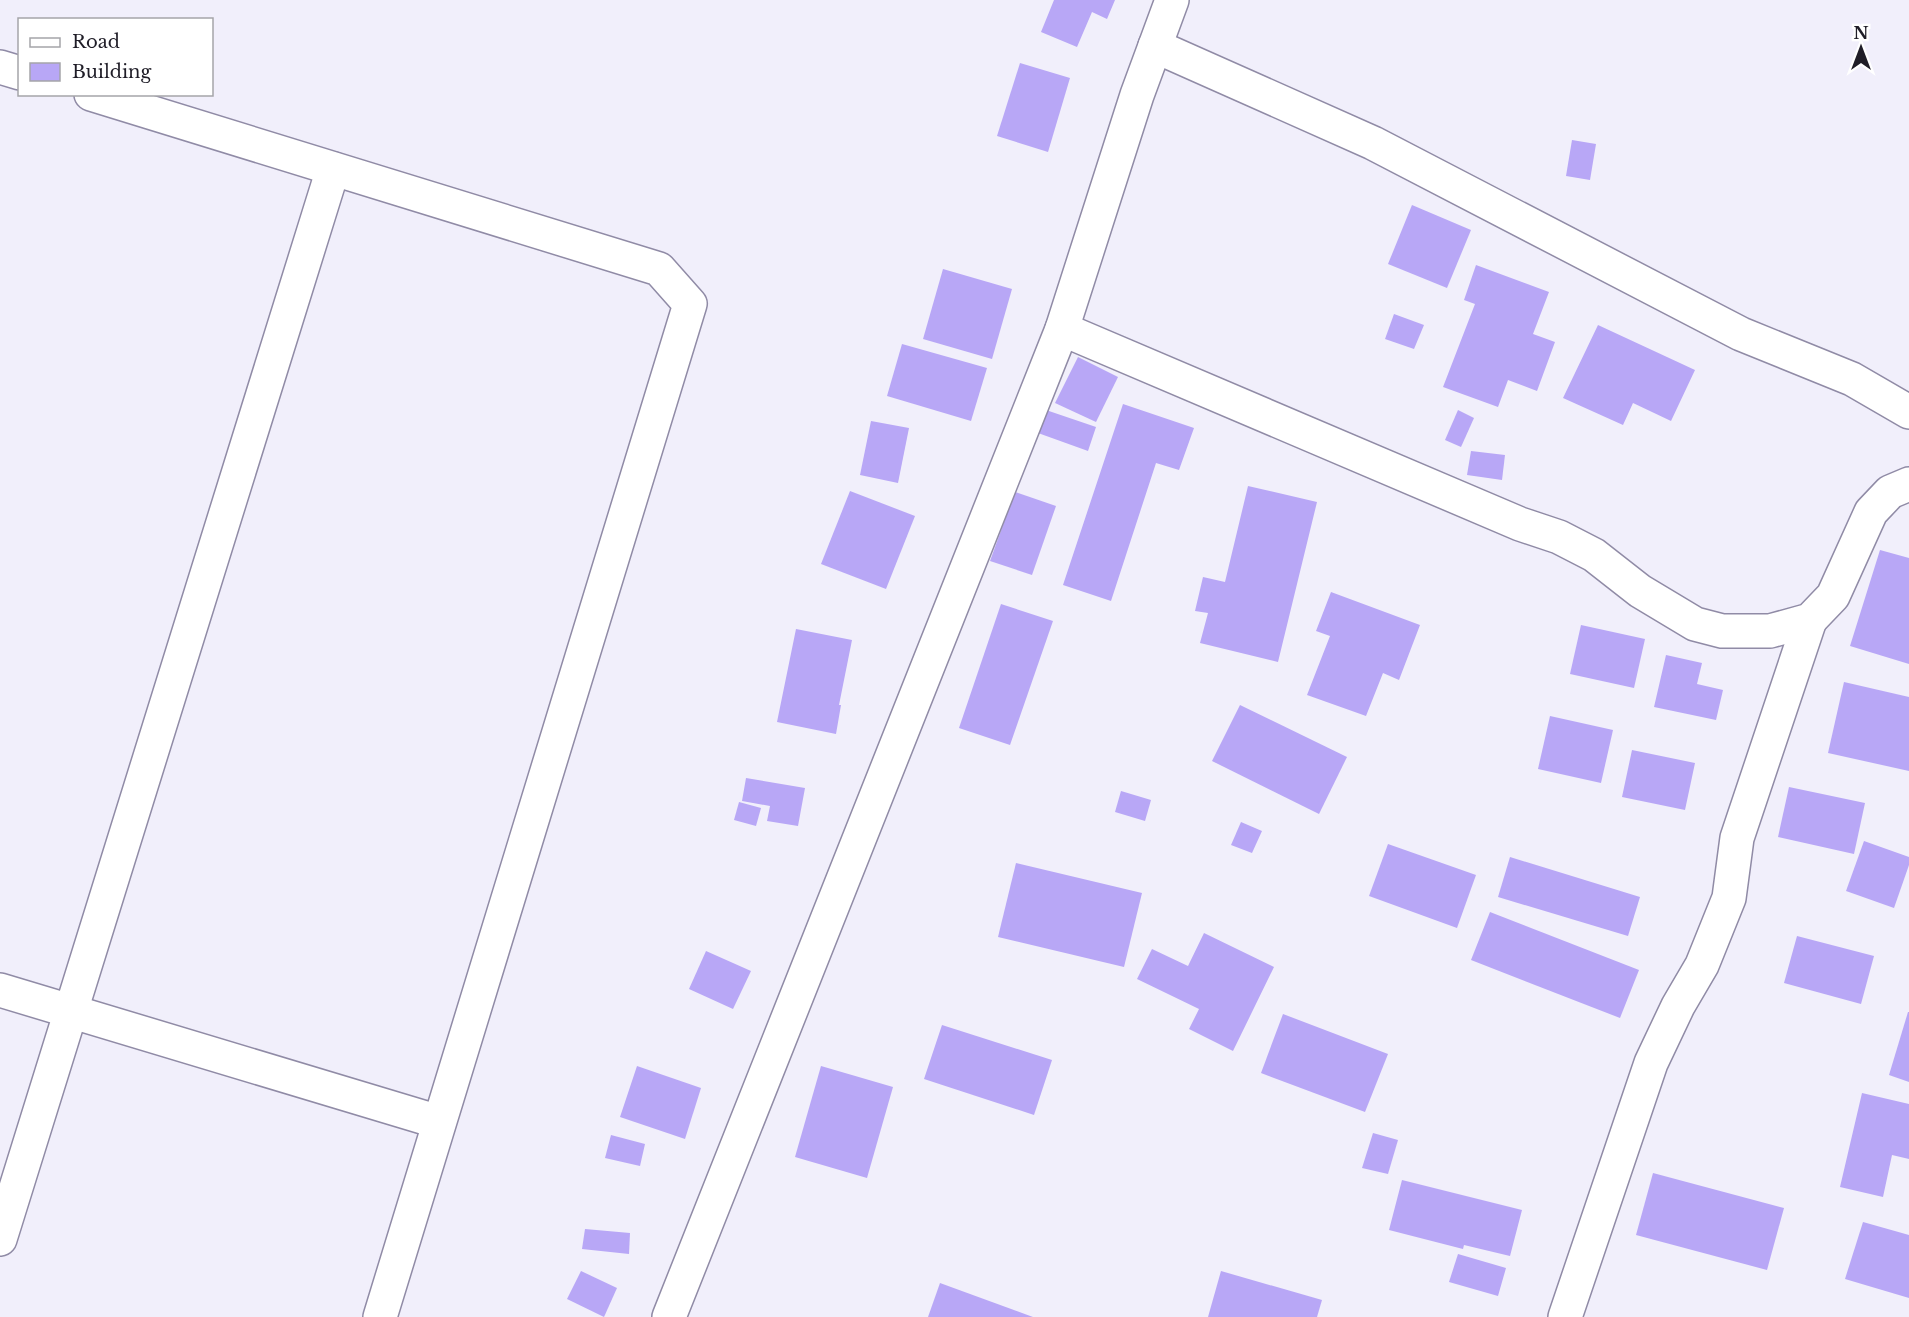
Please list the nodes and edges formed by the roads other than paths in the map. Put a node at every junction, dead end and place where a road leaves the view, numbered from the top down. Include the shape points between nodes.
1 (1172, 0) edge
2 (1155, 46) junction
3 (0, 67) edge
4 (18, 72) edge
5 (97, 96) edge
6 (333, 169) junction
7 (1062, 328) junction
8 (1909, 412) edge
9 (1909, 484) edge
10 (1810, 620) junction
11 (0, 990) edge
12 (71, 1011) junction
13 (440, 1122) junction
14 (0, 1239) edge
15 (380, 1317) edge
16 (669, 1317) edge
17 (1565, 1317) edge

1 - 2 street
2 - 7 street
2 - 8 street via 1372,143 1741,334 1852,379
3 - 4 street
5 - 6 street
6 - 12 street
6 - 13 street via 659,269 690,304
7 - 10 street via 1520,524 1559,537 1594,555 1640,591 1695,624 1722,631 1770,631
7 - 16 street
9 - 10 street via 1890,492 1871,512 1833,596
10 - 17 street via 1737,838 1729,898 1702,965 1651,1063
11 - 12 street
12 - 13 street
12 - 14 street
13 - 15 street

